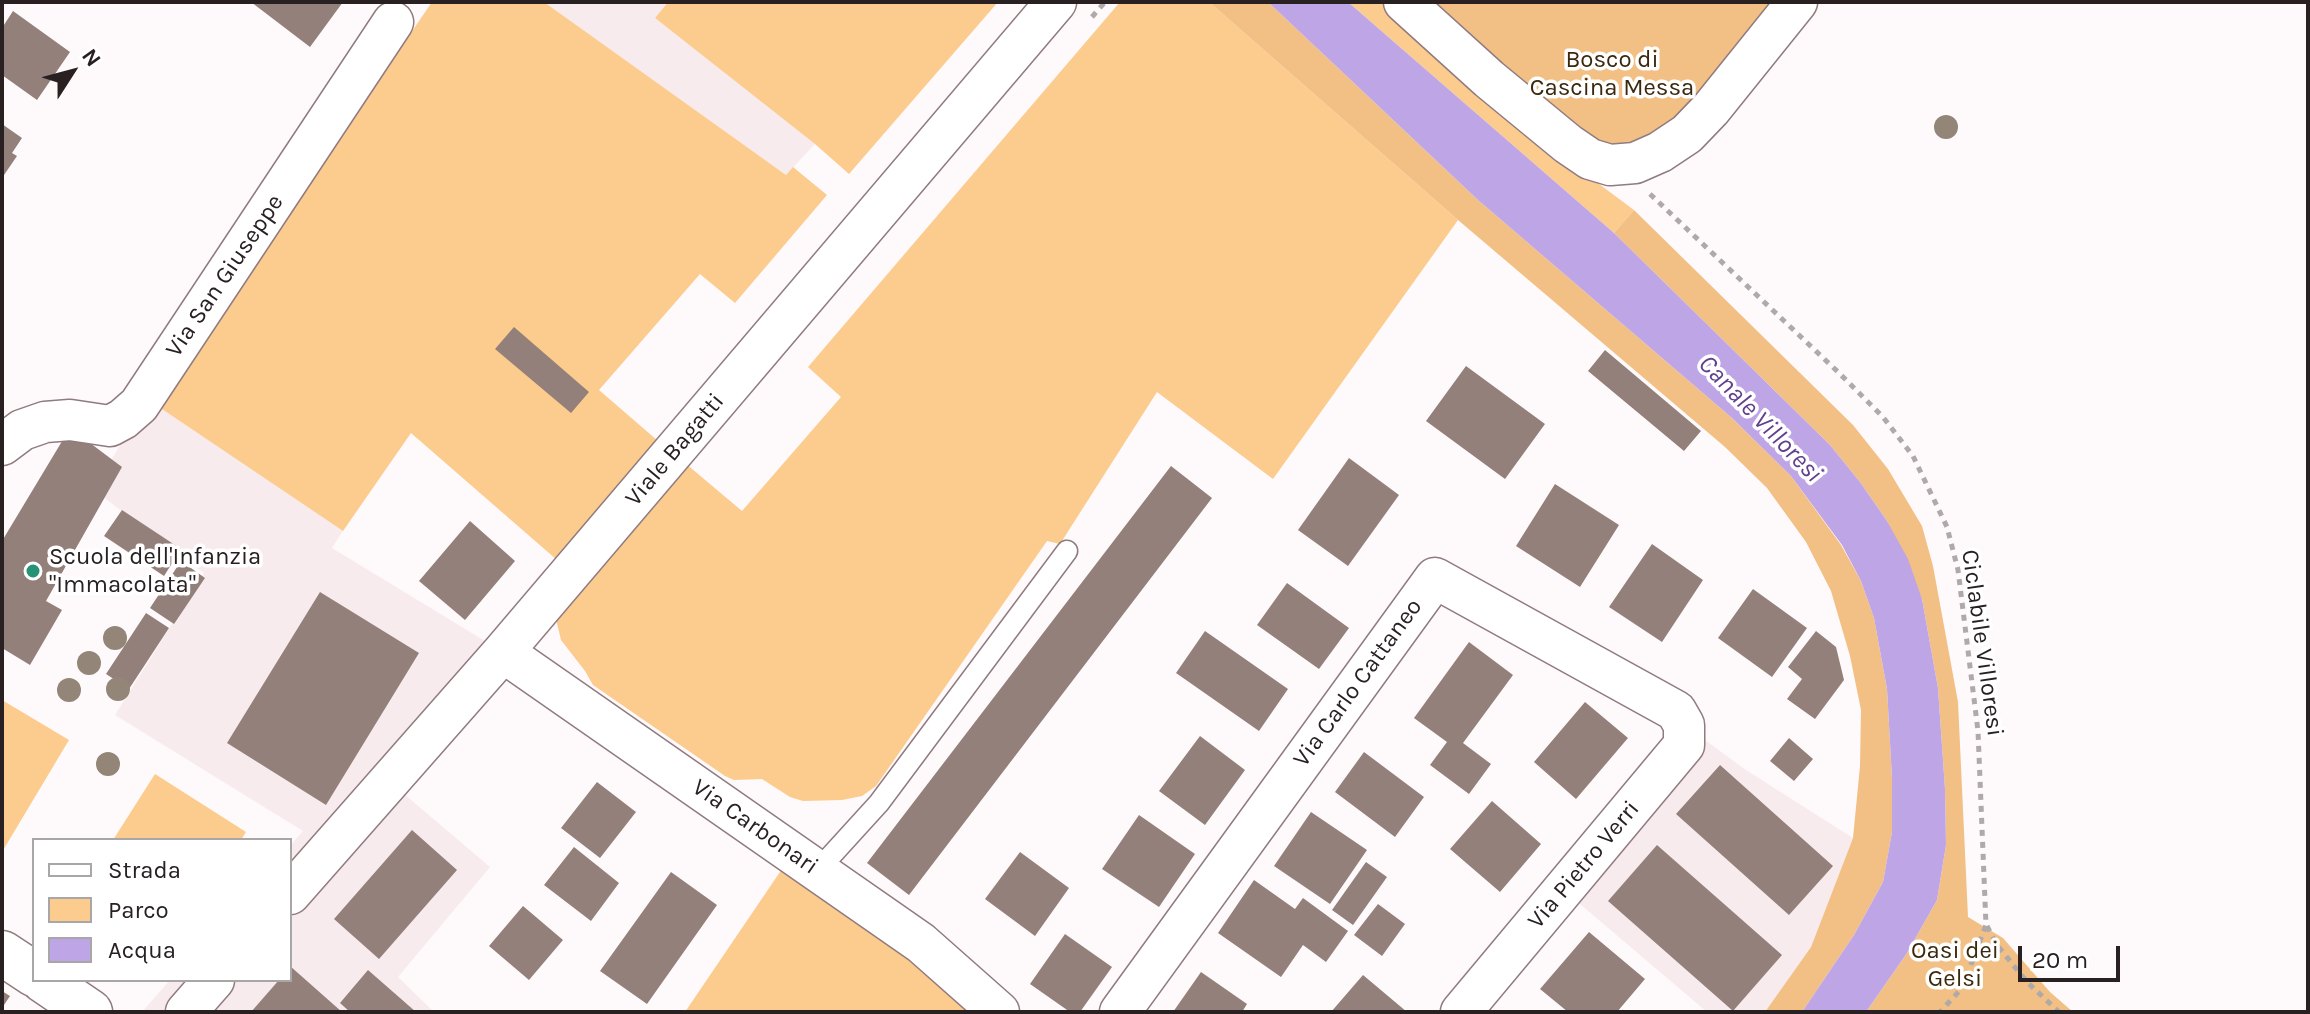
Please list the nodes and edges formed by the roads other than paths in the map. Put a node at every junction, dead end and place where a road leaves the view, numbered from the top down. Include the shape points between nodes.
1 (1056, 2) edge
2 (1404, 2) edge
3 (1797, 2) edge
4 (393, 22) dead end
5 (2, 445) edge
6 (1067, 551) dead end
7 (503, 652) junction
8 (1676, 711) joint
9 (818, 870) junction
10 (292, 892) edge
11 (2, 953) edge
12 (32, 973) edge
13 (46, 982) edge
14 (212, 982) edge
15 (86, 1011) edge
16 (186, 1012) edge
17 (999, 1012) edge
18 (1120, 1012) edge
19 (1461, 1012) edge

1 - 7 street, Viale Bagatti
2 - 3 street via 1568,144 1610,165 1635,163 1687,134
4 - 5 street, Via San Giuseppe via 139,405 110,426 45,422
6 - 9 lane via 879,803
7 - 9 street, Via Carbonari
7 - 10 street, Viale Bagatti
8 - 18 street, Via Carlo Cattaneo via 1435,578
8 - 19 street, Via Pietro Verri via 1684,725 1684,745
9 - 17 street, Via Carbonari via 921,943
11 - 12 street
13 - 15 street
14 - 16 street

